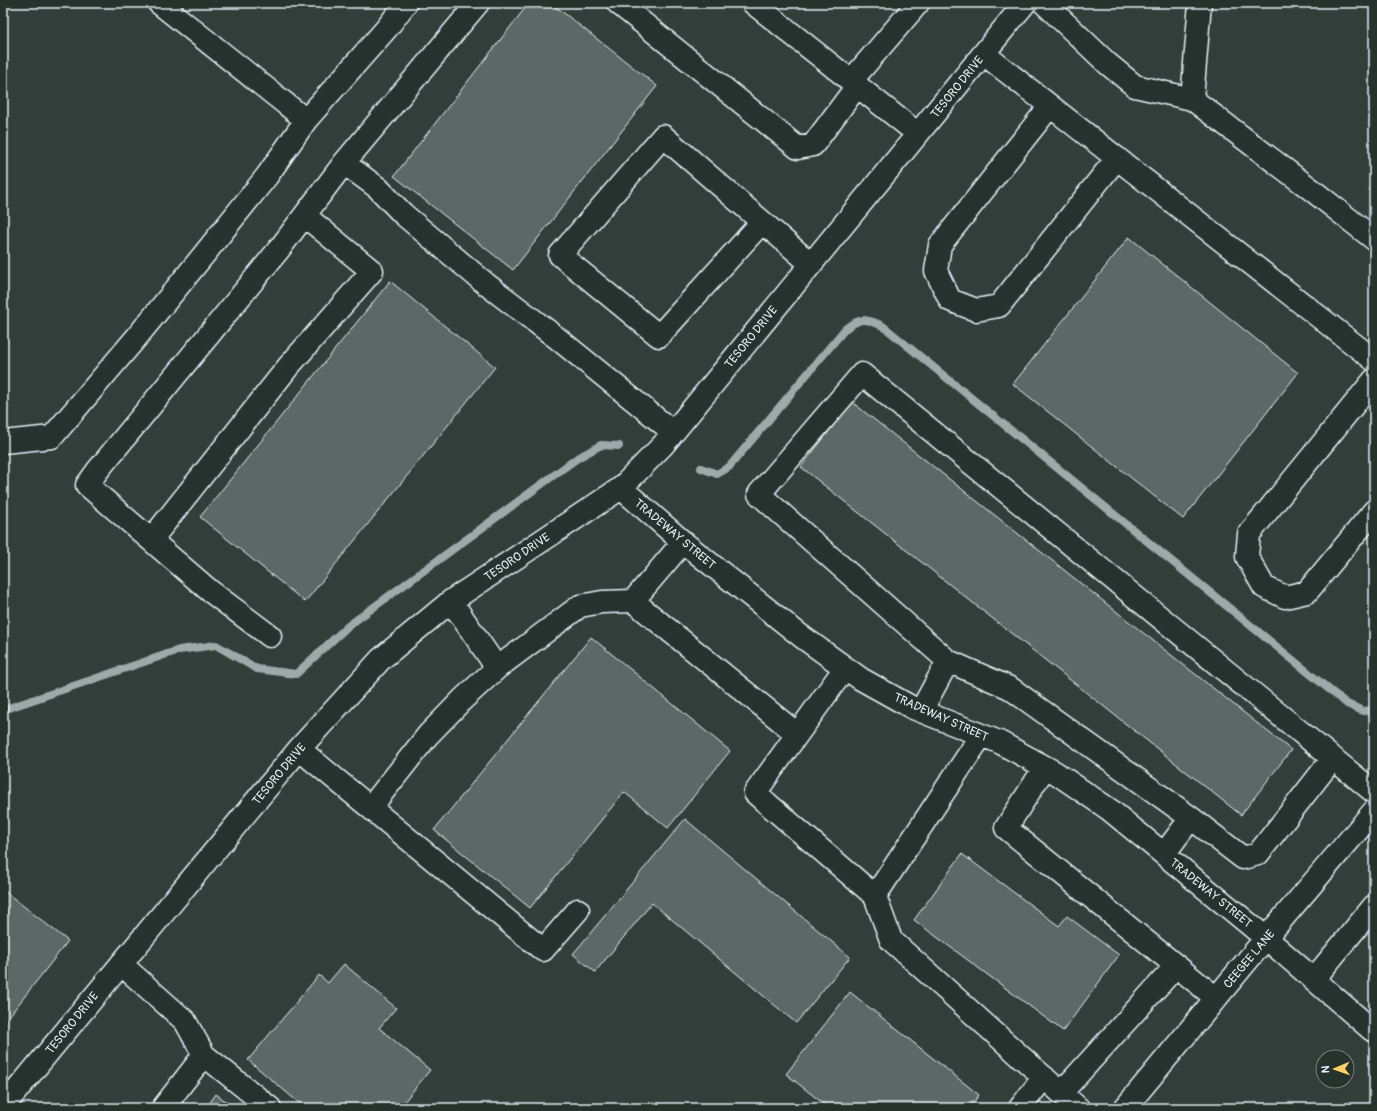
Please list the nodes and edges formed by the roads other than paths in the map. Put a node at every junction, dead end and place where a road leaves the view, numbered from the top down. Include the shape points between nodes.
1 (159, 3) edge
2 (406, 3) edge
3 (478, 3) edge
4 (618, 3) edge
5 (753, 3) edge
6 (918, 3) edge
7 (1026, 3) edge
8 (1044, 3) edge
9 (1200, 3) edge
10 (984, 54) junction
11 (854, 83) junction
12 (1192, 99) junction
13 (1050, 106) junction
14 (306, 120) junction
15 (918, 134) junction
16 (1117, 158) junction
17 (344, 163) junction
18 (305, 216) junction
19 (762, 222) junction
20 (1374, 239) edge
21 (811, 264) junction
22 (1374, 360) edge
23 (1374, 380) edge
24 (673, 432) junction
25 (3, 442) edge
26 (620, 488) junction
27 (1374, 512) edge
28 (151, 540) junction
29 (683, 542) junction
30 (451, 601) junction
31 (633, 601) junction
32 (270, 636) dead end
33 (948, 661) junction
34 (497, 668) junction
35 (845, 668) junction
36 (921, 711) junction
37 (797, 734) junction
38 (981, 736) junction
39 (299, 749) junction
40 (1333, 758) junction
41 (1045, 767) junction
42 (1374, 792) edge
43 (371, 807) junction
44 (1374, 811) edge
45 (1191, 818) junction
46 (1164, 854) junction
47 (875, 896) junction
48 (1374, 906) edge
49 (578, 910) dead end
50 (1266, 938) junction
51 (121, 964) junction
52 (1176, 966) junction
53 (1314, 979) junction
54 (1216, 998) junction
55 (1372, 1030) dead end
56 (204, 1055) junction
57 (1044, 1077) junction
58 (1061, 1093) junction
59 (3, 1107) edge
60 (163, 1108) edge
61 (270, 1108) edge
62 (1020, 1108) edge
63 (1078, 1108) edge
64 (1125, 1108) edge

1 - 14 street
2 - 14 street
3 - 17 street
4 - 11 street via 798,148 813,145
5 - 11 street
6 - 11 street
7 - 10 street, TESORO DRIVE
8 - 12 street via 1135,86
9 - 12 street
10 - 13 street
10 - 15 street, TESORO DRIVE
11 - 15 street
12 - 20 street
13 - 16 street
13 - 16 street via 940,245 936,271 950,300 976,310 999,306
14 - 25 street via 267,176 52,437
15 - 21 street, TESORO DRIVE
16 - 22 street
17 - 18 street
17 - 24 street via 378,188 403,214 486,284 558,338
18 - 28 street via 87,485
18 - 28 street via 372,270 288,367
19 - 19 street via 663,136 560,255 659,336
19 - 21 street
21 - 24 street, TESORO DRIVE
23 - 27 street via 1250,534 1247,557 1264,587 1285,597 1307,592
24 - 26 street, TESORO DRIVE
26 - 29 street, TRADEWAY STREET
26 - 30 street, TESORO DRIVE
28 - 32 street via 210,591
29 - 31 street
29 - 35 street, TRADEWAY STREET
30 - 34 street
30 - 39 street, TESORO DRIVE via 381,659
31 - 34 street via 580,606
31 - 37 street
33 - 36 street
33 - 40 street via 759,494 862,374
33 - 45 street via 1010,688
34 - 43 street via 428,735
35 - 36 street, TRADEWAY STREET via 860,679
35 - 37 street
36 - 38 street, TRADEWAY STREET
37 - 47 street via 755,793
38 - 41 street, TRADEWAY STREET via 999,742
38 - 47 street
39 - 43 street
39 - 51 street, TESORO DRIVE
40 - 42 street
40 - 45 street via 1258,854 1243,858
41 - 46 street, TRADEWAY STREET via 1110,810
41 - 52 street via 1006,828
43 - 49 street via 543,950
44 - 50 street, CEEGEE LANE
45 - 46 street
46 - 50 street, TRADEWAY STREET
47 - 57 street via 891,940
48 - 53 street
50 - 53 street, TRADEWAY STREET
50 - 54 street, CEEGEE LANE
51 - 56 street via 185,1021
51 - 59 street, TESORO DRIVE
52 - 54 street
52 - 58 street
53 - 55 street, TRADEWAY STREET
54 - 64 street, CEEGEE LANE
56 - 60 street
56 - 61 street
57 - 58 street
57 - 62 street
58 - 63 street

